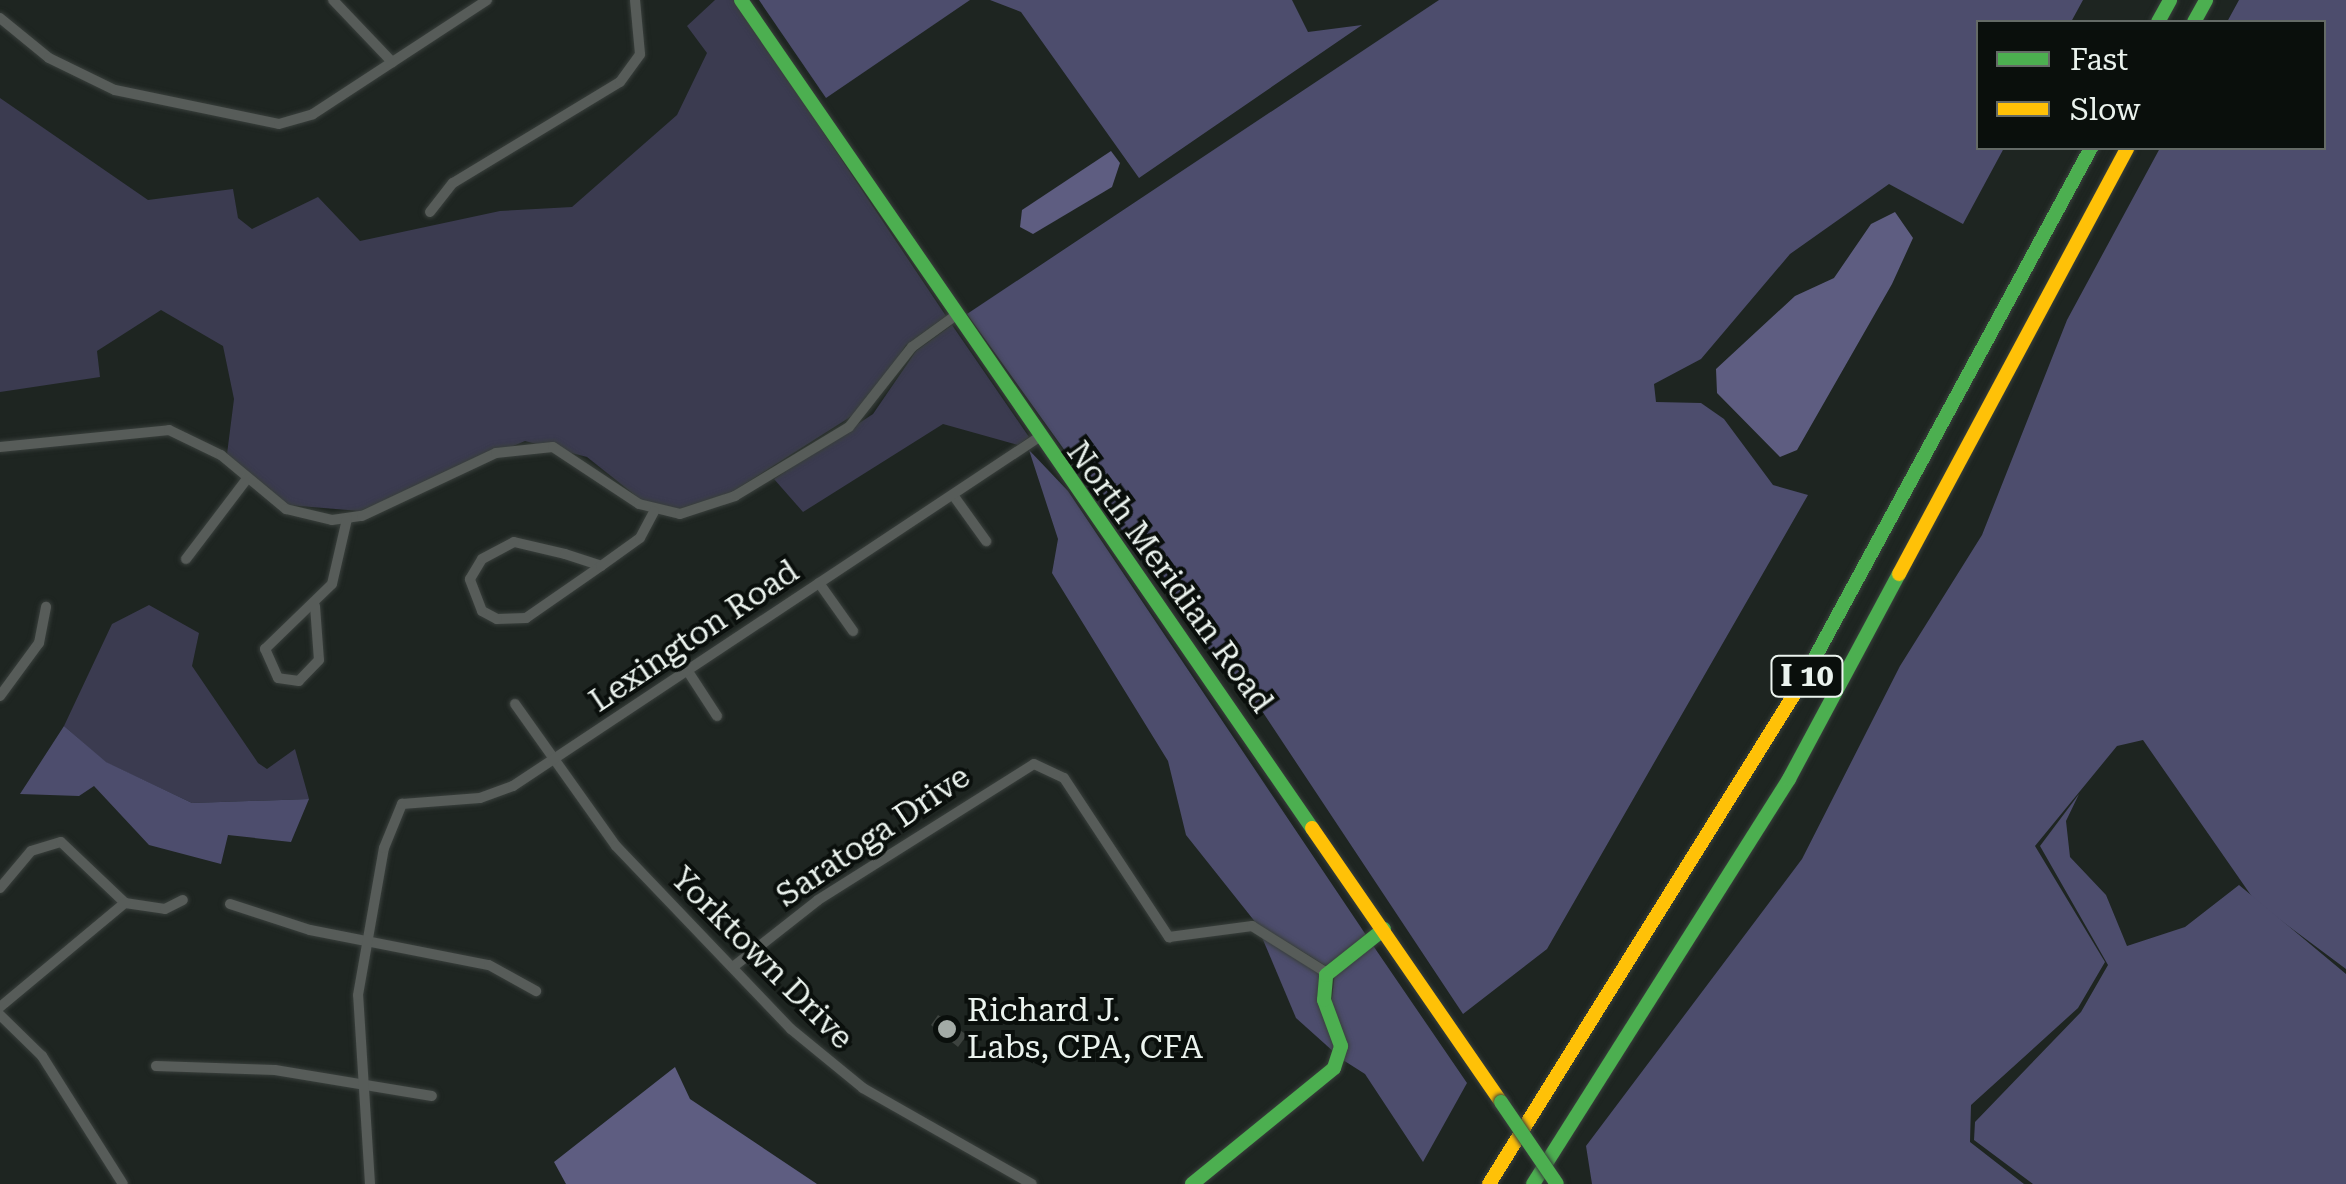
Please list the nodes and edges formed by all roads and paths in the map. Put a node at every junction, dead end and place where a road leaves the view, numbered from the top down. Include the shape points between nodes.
1 (334, 0) edge
2 (635, 0) edge
3 (741, 0) edge
4 (484, 1) edge
5 (0, 18) edge
6 (392, 62) junction
7 (2090, 150) edge
8 (2126, 150) edge
9 (430, 212) dead end
10 (952, 318) junction
11 (1036, 439) junction
12 (0, 448) edge
13 (246, 480) junction
14 (953, 495) junction
15 (654, 512) junction
16 (347, 520) junction
17 (986, 541) dead end
18 (186, 559) dead end
19 (601, 566) junction
20 (820, 583) junction
21 (315, 606) junction
22 (46, 608) dead end
23 (852, 631) dead end
24 (687, 670) junction
25 (4, 681) edge
26 (0, 696) edge
27 (515, 704) dead end
28 (717, 716) dead end
29 (552, 760) junction
30 (0, 888) edge
31 (183, 900) dead end
32 (125, 903) junction
33 (230, 904) dead end
34 (1384, 928) junction
35 (366, 942) junction
36 (733, 967) junction
37 (1328, 973) junction
38 (536, 991) dead end
39 (0, 1011) edge
40 (156, 1066) dead end
41 (363, 1083) junction
42 (432, 1096) dead end
43 (123, 1184) edge
44 (370, 1184) edge
45 (1032, 1184) edge
46 (1192, 1184) edge
47 (1489, 1184) edge
48 (1533, 1184) edge
49 (1557, 1184) edge

1 - 6 street
2 - 9 street via 640,54 620,82 438,194
3 - 10 main road, North Meridian Road
4 - 6 street
5 - 6 street via 88,79 263,122 302,120
7 - 47 main road, I 10 via 1827,642
8 - 48 main road, I 10 via 1789,778
10 - 11 main road, North Meridian Road
10 - 15 street via 912,347 849,427 706,510
11 - 14 street, Lexington Road
11 - 34 main road, North Meridian Road
12 - 13 street via 154,428 206,445
13 - 16 street via 302,516
13 - 18 street
14 - 17 street
14 - 20 street, Lexington Road
15 - 16 street via 585,461 526,446
15 - 19 street via 640,538
16 - 21 street via 339,571
19 - 19 street via 510,622 482,611 470,587 482,559 514,542
20 - 23 street
20 - 24 street, Lexington Road
21 - 21 street via 265,649 278,678 299,681 319,660
22 - 25 street via 39,643
24 - 28 street
24 - 29 street, Lexington Road
25 - 26 street
27 - 29 street, Yorktown Drive
29 - 35 street, Lexington Road via 480,798 406,800 385,844
29 - 36 street, Yorktown Drive via 616,846
30 - 32 street via 32,851 61,842 77,848
31 - 32 street via 165,909
32 - 39 street
33 - 35 street
34 - 37 main road
34 - 49 main road, North Meridian Road, bridge
35 - 38 street via 508,970
35 - 41 street via 358,995
36 - 37 street, Saratoga Drive via 1010,774 1048,764 1169,936 1252,926
36 - 45 street, Yorktown Drive via 844,1075
37 - 46 main road via 1324,1000 1341,1046 1334,1068
39 - 43 street via 42,1056
40 - 41 street
41 - 42 street
41 - 44 street

